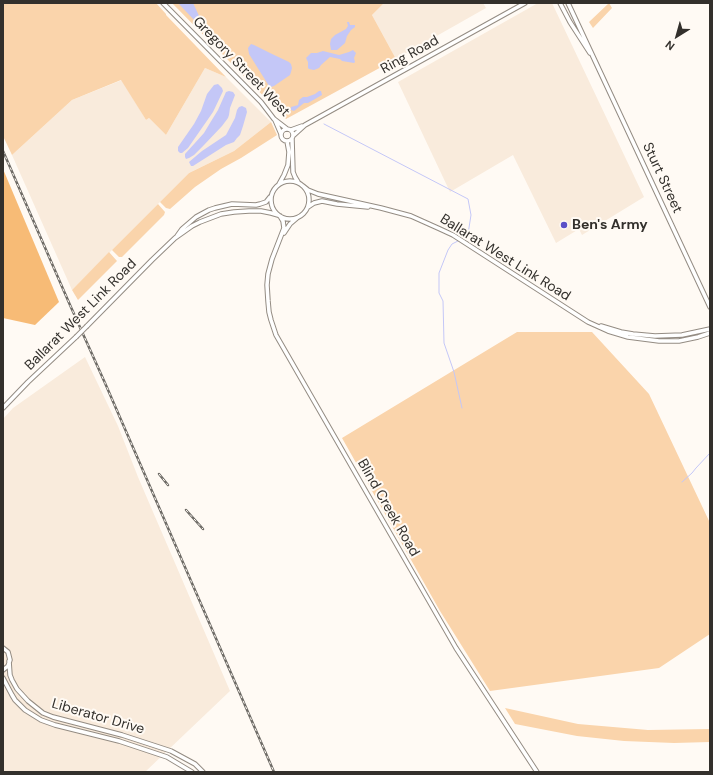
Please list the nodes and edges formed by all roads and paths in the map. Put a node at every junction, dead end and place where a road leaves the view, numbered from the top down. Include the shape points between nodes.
1 (162, 3) edge
2 (526, 3) edge
3 (560, 3) edge
4 (568, 3) edge
5 (594, 59) junction
6 (274, 119) junction
7 (305, 125) junction
8 (289, 129) junction
9 (281, 134) junction
10 (293, 137) junction
11 (287, 141) junction
12 (301, 185) junction
13 (276, 186) junction
14 (271, 195) junction
15 (381, 208) junction
16 (306, 210) junction
17 (301, 215) junction
18 (279, 216) junction
19 (175, 238) junction
20 (279, 241) junction
21 (710, 306) edge
22 (571, 312) junction
23 (710, 329) edge
24 (710, 333) edge
25 (3, 408) edge
26 (3, 648) edge
27 (9, 662) junction
28 (3, 670) edge
29 (3, 678) edge
30 (103, 730) junction
31 (105, 738) junction
32 (192, 772) edge
33 (203, 772) edge
34 (537, 772) edge

1 - 6 main road, Gregory Street West via 261,102
2 - 7 main road, Ring Road
3 - 5 main road, Sturt Street
4 - 5 main road, Sturt Street
5 - 21 main road, Sturt Street
6 - 8 main road, Gregory Street West
6 - 9 main road
7 - 8 main road, Ring Road
7 - 10 main road, Ring Road
8 - 9 main road via 283,130
8 - 10 main road
9 - 11 main road
10 - 11 main road
10 - 12 main road via 293,172
11 - 13 main road via 288,165
12 - 13 main road via 289,181
12 - 15 main road, Ballarat West Link Road via 318,194
12 - 16 main road via 308,198
13 - 14 main road
14 - 18 main road via 272,208
14 - 19 main road, Ballarat West Link Road via 266,202 256,205 232,204 209,210 196,217
15 - 16 main road, Ballarat West Link Road via 320,201 311,204
15 - 22 main road, Ballarat West Link Road via 411,216 452,235
16 - 17 main road
17 - 18 main road via 291,219
17 - 20 main road, Blind Creek Road via 288,227
18 - 19 main road, Ballarat West Link Road via 268,212 249,211 221,214 192,226
18 - 20 main road, Blind Creek Road via 283,219 284,225
19 - 25 main road, Ballarat West Link Road, bridge
20 - 34 main road, Blind Creek Road via 272,259 267,285 269,312 276,335 456,648
22 - 23 main road, Ballarat West Link Road via 599,325 633,334 672,336
22 - 24 main road, Ballarat West Link Road via 599,327 639,339 679,340
26 - 27 main road, Liberator Drive via 9,655
27 - 28 main road
27 - 30 main road, Liberator Drive via 13,684 34,707 53,717
29 - 31 main road, Liberator Drive via 13,697 30,714 55,725
30 - 31 main road
30 - 33 main road, Liberator Drive via 171,751 195,764
31 - 32 main road, Liberator Drive via 167,757

